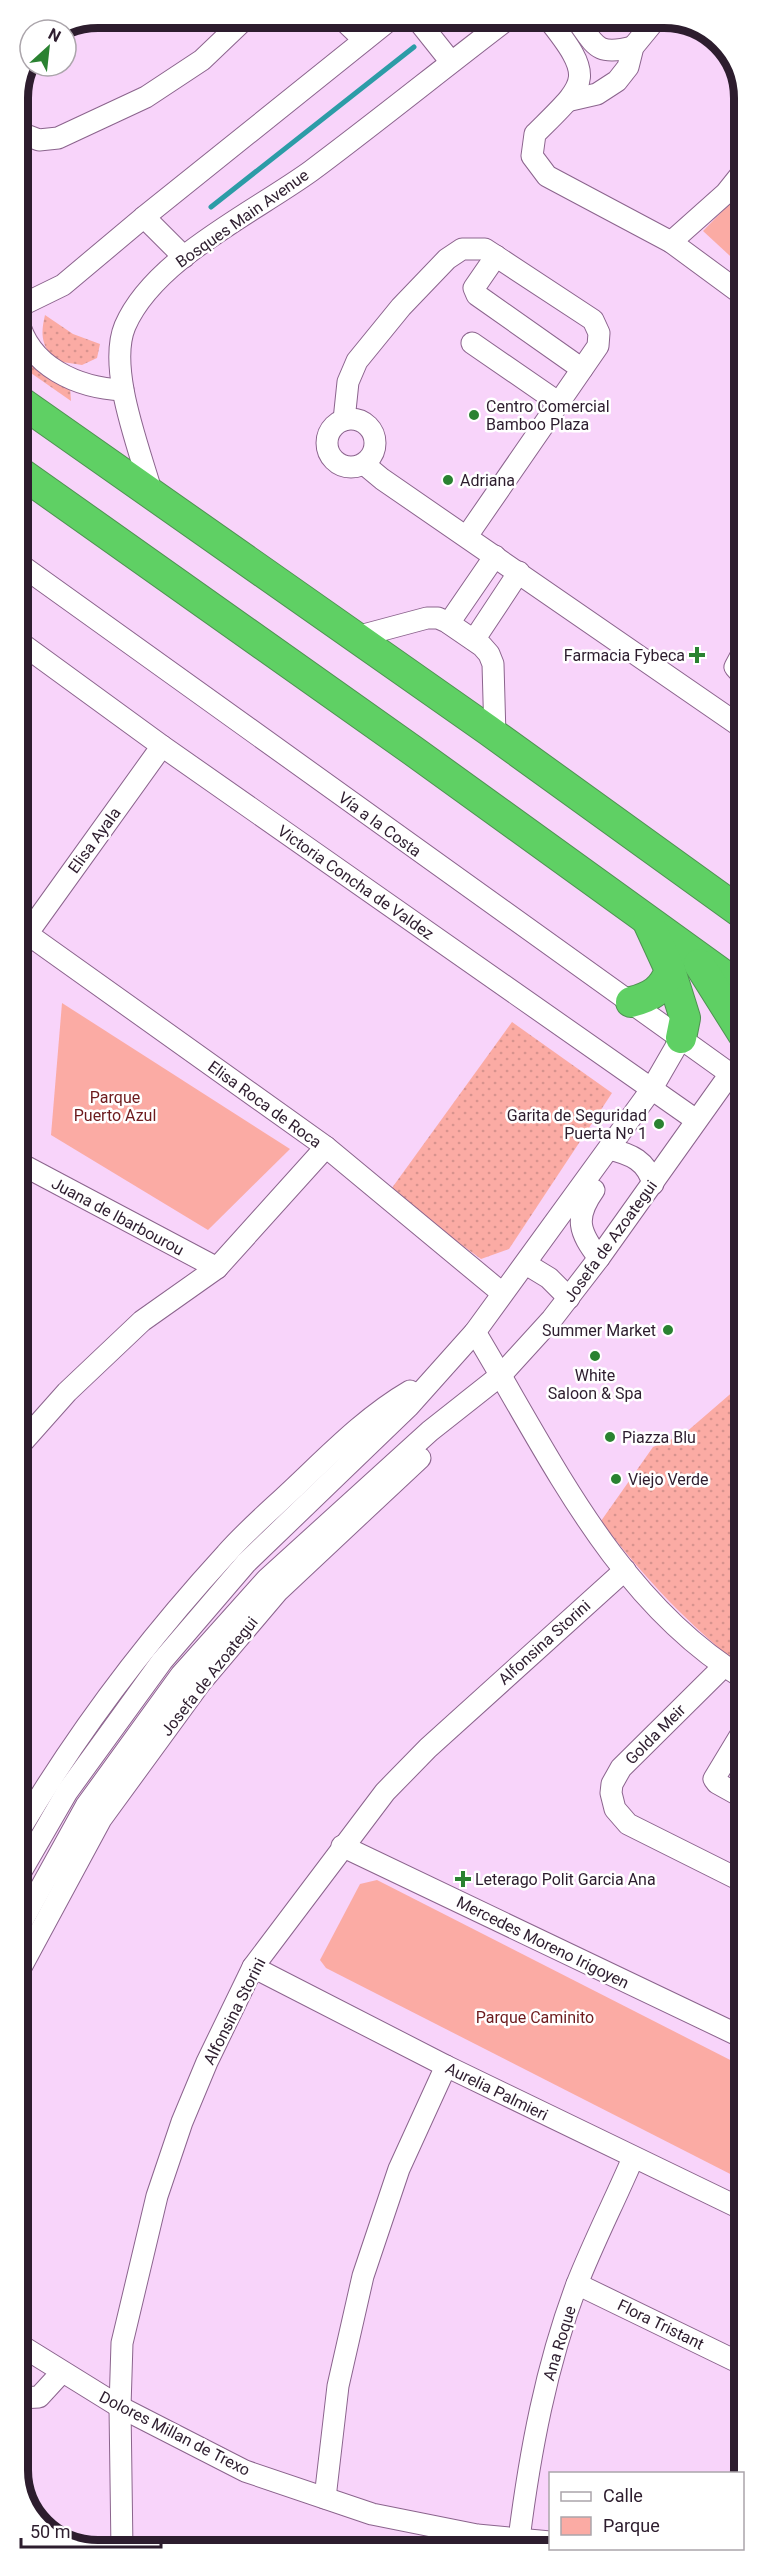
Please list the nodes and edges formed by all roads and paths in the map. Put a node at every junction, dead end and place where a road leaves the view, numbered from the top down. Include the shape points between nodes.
1 (235, 28) edge
2 (352, 28) edge
3 (377, 28) edge
4 (424, 29) edge
5 (495, 29) edge
6 (556, 29) edge
7 (584, 29) edge
8 (648, 29) edge
9 (364, 40) junction
10 (633, 47) junction
11 (451, 62) junction
12 (571, 100) junction
13 (28, 136) edge
14 (734, 183) edge
15 (144, 217) junction
16 (671, 242) junction
17 (496, 256) junction
18 (184, 257) junction
19 (734, 289) edge
20 (28, 302) edge
21 (28, 343) edge
22 (472, 343) dead end
23 (582, 369) junction
24 (123, 390) junction
25 (559, 403) junction
26 (28, 407) edge
27 (344, 420) junction
28 (364, 464) junction
29 (28, 478) edge
30 (152, 494) junction
31 (467, 536) junction
32 (495, 556) junction
33 (28, 570) edge
34 (519, 572) junction
35 (448, 623) junction
36 (356, 637) junction
37 (474, 640) junction
38 (28, 648) edge
39 (734, 722) edge
40 (495, 735) junction
41 (162, 746) junction
42 (734, 908) edge
43 (28, 924) edge
44 (28, 935) edge
45 (680, 960) junction
46 (734, 985) edge
47 (631, 1002) junction
48 (734, 1023) edge
49 (681, 1038) junction
50 (734, 1076) edge
51 (734, 1081) edge
52 (651, 1090) junction
53 (696, 1120) junction
54 (326, 1147) junction
55 (607, 1153) junction
56 (28, 1168) edge
57 (652, 1184) junction
58 (599, 1258) junction
59 (526, 1264) junction
60 (218, 1268) junction
61 (502, 1293) junction
62 (569, 1298) junction
63 (475, 1332) junction
64 (501, 1375) junction
65 (28, 1436) edge
66 (625, 1570) junction
67 (724, 1666) junction
68 (734, 1672) edge
69 (734, 1747) edge
70 (734, 1792) edge
71 (28, 1827) edge
72 (28, 1834) edge
73 (342, 1846) junction
74 (68, 1856) junction
75 (734, 1877) edge
76 (28, 1914) edge
77 (28, 1950) edge
78 (253, 1967) junction
79 (734, 2033) edge
80 (446, 2067) junction
81 (633, 2158) junction
82 (734, 2205) edge
83 (578, 2283) junction
84 (28, 2350) edge
85 (734, 2360) edge
86 (62, 2372) junction
87 (28, 2398) edge
88 (120, 2407) junction
89 (325, 2498) junction
90 (122, 2539) edge
91 (519, 2539) junction
92 (527, 2540) edge

1 - 13 street via 202,60 146,97 58,138 39,140
2 - 9 street
3 - 9 street
4 - 11 street
5 - 11 street, Bosques Main Avenue
6 - 12 street via 576,56 580,69
7 - 10 street via 597,46 608,52
8 - 10 street
9 - 15 street
10 - 12 street via 628,67 617,81 597,94
11 - 18 street, Bosques Main Avenue via 310,172
12 - 16 street via 535,134 532,156 547,176
14 - 16 street
15 - 18 street
15 - 20 street via 63,285
16 - 19 street
17 - 23 street via 593,320 599,333 598,346
17 - 23 street via 478,278 474,288 477,295
17 - 27 street via 478,247 462,249 447,259 401,307 357,361 348,382
18 - 24 street, Bosques Main Avenue via 142,297 125,327 119,371
21 - 24 street via 54,370 80,384
22 - 25 street
23 - 25 street
24 - 30 street, Bosques Main Avenue
25 - 31 street
26 - 30 highway
27 - 28 street via 358,420 370,427 376,440 374,454
27 - 28 street via 328,433 328,453 344,467
28 - 31 street
29 - 45 highway via 648,922
30 - 36 highway
31 - 32 street
32 - 34 street
32 - 35 street
33 - 47 street, Vía a la Costa
34 - 37 street
34 - 39 street
35 - 36 street via 427,618
35 - 37 street
36 - 40 highway
37 - 40 street via 489,654 493,664
38 - 41 street, Victoria Concha de Valdez
40 - 42 highway
41 - 43 street, Elisa Ayala
41 - 52 street, Victoria Concha de Valdez
44 - 54 street, Elisa Roca de Roca
45 - 46 highway
45 - 47 highway via 654,994
45 - 48 highway
45 - 49 highway via 685,1018
47 - 49 street, Vía a la Costa
49 - 50 street, Vía a la Costa
49 - 52 street
51 - 53 street, Josefa de Azoategui
52 - 53 street, Victoria Concha de Valdez
52 - 55 street
53 - 57 street, Josefa de Azoategui
54 - 60 street
54 - 61 street, Elisa Roca de Roca
55 - 57 street via 639,1160 650,1172
55 - 58 street via 604,1174 583,1204 579,1217
55 - 59 street
56 - 60 street, Juana de Ibarbourou
57 - 58 street, Josefa de Azoategui
58 - 62 street, Josefa de Azoategui
59 - 61 street
59 - 62 street via 549,1278
60 - 65 street via 142,1321 67,1392
61 - 63 street
62 - 64 street, Josefa de Azoategui
63 - 64 street
63 - 71 street via 356,1458 246,1563
64 - 66 street via 540,1445 602,1542
64 - 74 street, Josefa de Azoategui via 375,1479 275,1571 219,1631 181,1675 86,1806
66 - 67 street via 667,1617
66 - 73 street, Alfonsina Storini via 428,1748 385,1792
67 - 68 street
67 - 75 street, Golda Meir via 621,1768 611,1793 615,1809 638,1831
69 - 70 street via 714,1779
72 - 74 street
73 - 78 street, Alfonsina Storini
73 - 79 street, Mercedes Moreno Irigoyen
74 - 76 street, Josefa de Azoategui
74 - 77 street, Josefa de Azoategui
78 - 80 street, Aurelia Palmieri
78 - 88 street, Alfonsina Storini via 203,2072 157,2196 122,2343
80 - 81 street, Aurelia Palmieri
80 - 89 street via 399,2169 363,2276 338,2386
81 - 82 street, Aurelia Palmieri
81 - 83 street, Ana Roque
83 - 85 street, Flora Tristant
83 - 91 street, Ana Roque via 540,2409
84 - 86 street, Dolores Millan de Trexo
86 - 87 street via 39,2397
86 - 88 street, Dolores Millan de Trexo
88 - 89 street, Dolores Millan de Trexo via 245,2471
88 - 90 street, Alfonsina Storini
89 - 91 street, Dolores Millan de Trexo via 372,2514 477,2535
91 - 92 street, Dolores Millan de Trexo

